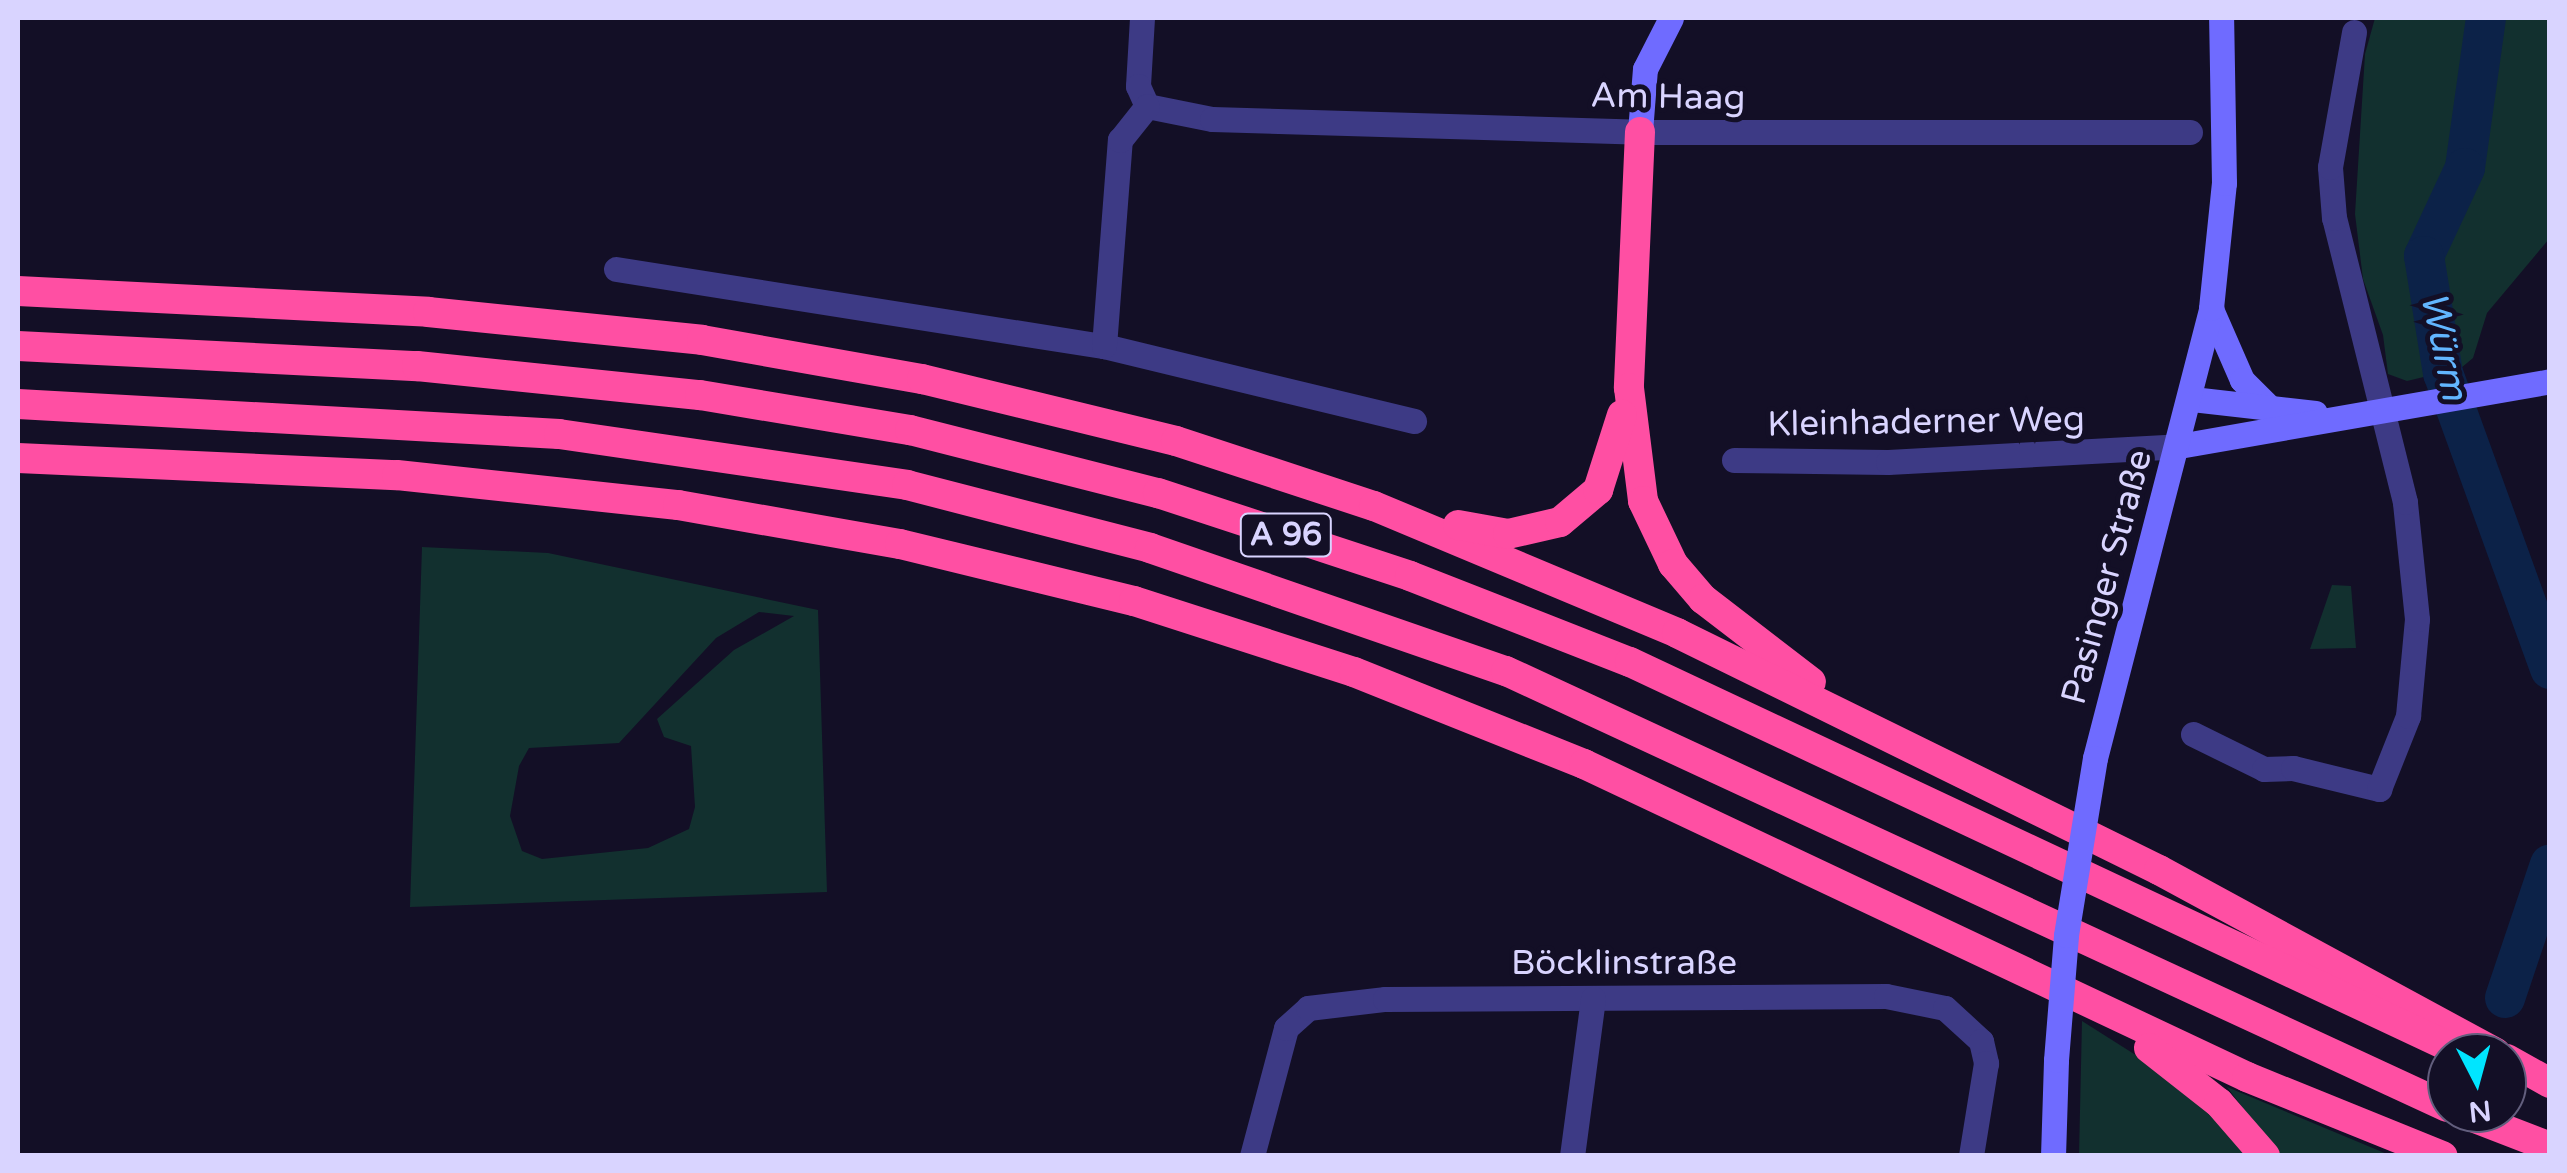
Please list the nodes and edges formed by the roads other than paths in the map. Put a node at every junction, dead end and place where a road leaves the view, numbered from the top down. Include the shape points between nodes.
1 (1142, 18) edge
2 (1671, 18) edge
3 (2221, 18) edge
4 (2354, 32) dead end
5 (1147, 106) junction
6 (1640, 132) junction
7 (2190, 132) dead end
8 (616, 268) dead end
9 (18, 292) edge
10 (2211, 308) junction
11 (18, 346) edge
12 (1104, 346) junction
13 (2550, 380) edge
14 (1629, 388) junction
15 (2192, 399) junction
16 (18, 404) edge
17 (2268, 406) junction
18 (2378, 411) junction
19 (2340, 416) junction
20 (1414, 420) dead end
21 (2180, 446) junction
22 (18, 458) edge
23 (1734, 460) dead end
24 (1374, 506) junction
25 (1859, 718) junction
26 (2193, 734) dead end
27 (1593, 998) junction
28 (2081, 1000) junction
29 (2459, 1033) edge
30 (2427, 1036) edge
31 (2527, 1071) edge
32 (2550, 1085) edge
33 (2427, 1098) edge
34 (2514, 1133) edge
35 (2550, 1147) edge
36 (1252, 1156) edge
37 (1572, 1156) edge
38 (1971, 1156) edge
39 (2054, 1156) edge
40 (2264, 1156) edge
41 (2443, 1156) edge

1 - 5 street via 1138,86
2 - 6 main road via 1645,69
3 - 10 main road, Pasinger Straße via 2224,198
4 - 18 street via 2330,167 2334,218 2365,327
5 - 6 street, Am Haag via 1212,119
5 - 12 street via 1120,140
6 - 7 street, Am Haag
6 - 14 highway
8 - 12 street
9 - 24 highway via 428,312 702,340 1052,407
10 - 15 main road, Pasinger Straße
10 - 17 main road via 2242,380
11 - 30 highway, A 96 via 418,366 700,395 910,430 1158,493 1410,576 1630,662
12 - 20 street
13 - 18 main road
14 - 24 highway via 1598,490 1560,522 1508,534
14 - 25 highway via 1642,501 1672,564 1726,620
15 - 17 main road
15 - 21 main road, Pasinger Straße
16 - 33 highway, A 96 via 558,434 907,486 1150,548 1506,671
17 - 19 main road
18 - 19 main road
18 - 26 street via 2405,502 2417,619 2408,716 2379,789 2293,768 2264,769
19 - 21 main road
21 - 23 street, Kleinhaderner Weg via 1888,462
21 - 39 main road, Pasinger Straße, bridge via 2095,758 2066,934
22 - 28 highway via 397,475 678,505 900,544 1134,601 1354,672 1584,764
24 - 25 highway
25 - 29 highway
27 - 36 street, Böcklinstraße via 1308,1008 1286,1028
27 - 37 street
27 - 38 street, Böcklinstraße via 1900,996 1945,1008 1980,1041 1986,1063
28 - 40 highway via 2190,1077
28 - 41 highway via 2246,1077
31 - 32 highway
34 - 35 highway

